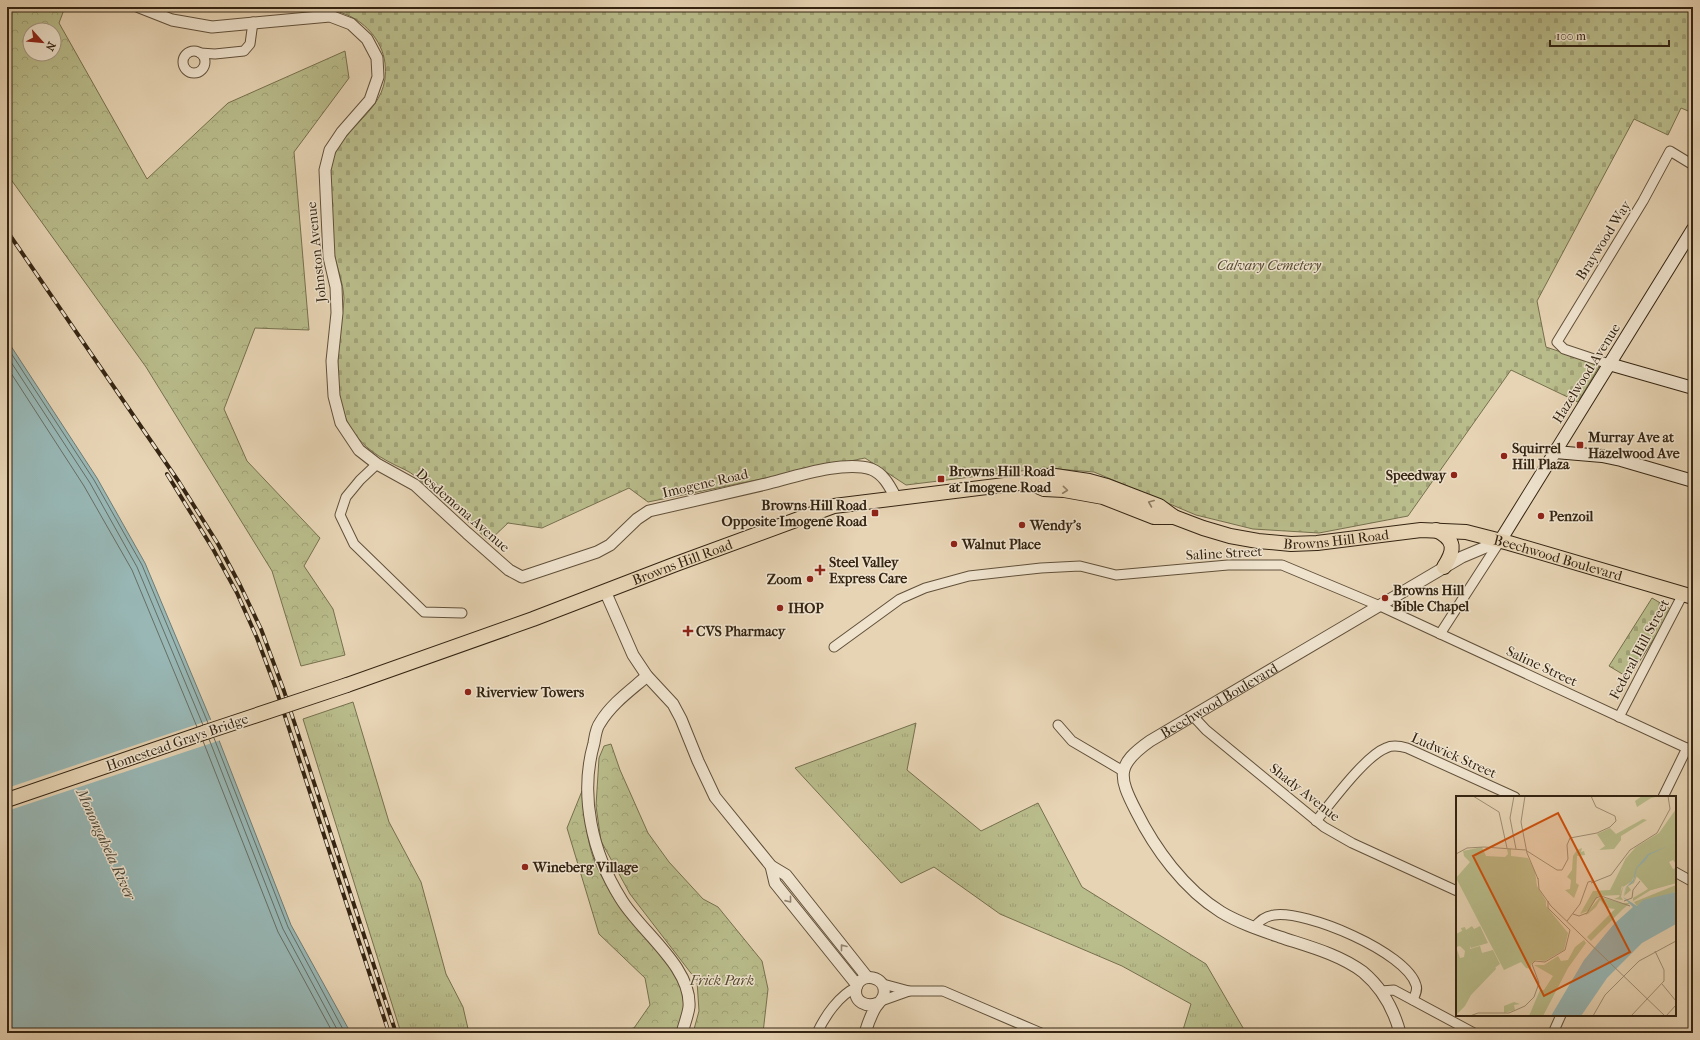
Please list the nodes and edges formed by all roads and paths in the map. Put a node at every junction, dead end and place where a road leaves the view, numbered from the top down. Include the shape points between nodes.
1 (139, 7) edge
2 (253, 22) junction
3 (200, 53) junction
4 (215, 54) junction
5 (205, 62) junction
6 (1693, 165) edge
7 (1693, 229) edge
8 (1609, 364) junction
9 (1693, 388) edge
10 (1555, 452) junction
11 (377, 464) junction
12 (1693, 481) edge
13 (896, 498) junction
14 (1436, 530) junction
15 (1500, 541) junction
16 (1444, 567) junction
17 (522, 577) joint
18 (605, 591) junction
19 (1688, 596) edge
20 (1380, 606) junction
21 (462, 613) dead end
22 (1440, 634) junction
23 (834, 647) dead end
24 (647, 676) junction
25 (347, 685) joint
26 (1193, 716) junction
27 (1619, 717) junction
28 (1058, 726) dead end
29 (1690, 750) edge
30 (1123, 771) junction
31 (1513, 796) edge
32 (1664, 796) edge
33 (7, 800) edge
34 (1316, 821) junction
35 (771, 866) junction
36 (1676, 873) edge
37 (1693, 882) edge
38 (1456, 891) edge
39 (1254, 928) junction
40 (867, 977) junction
41 (883, 984) junction
42 (857, 986) junction
43 (909, 991) junction
44 (1381, 991) junction
45 (842, 999) junction
46 (1413, 1000) junction
47 (861, 1002) junction
48 (880, 1002) junction
49 (1561, 1016) edge
50 (865, 1031) edge
51 (682, 1033) edge
52 (817, 1033) edge
53 (1041, 1033) edge
54 (1400, 1033) edge
55 (1474, 1033) edge
56 (1553, 1033) edge

1 - 2 street, Johnston Avenue via 172,20 212,27
2 - 4 street via 250,44 244,51
2 - 11 street, Johnston Avenue via 330,16 351,24 367,39 377,58 378,77 370,100 330,150 324,170 329,257 336,287 337,313 332,362 334,396 341,423 359,450
3 - 4 street
3 - 5 street
3 - 5 street via 187,53 183,59 184,66 188,71 196,73 202,69
4 - 5 street
6 - 8 street, Braywood Way via 1670,151 1643,201 1557,342 1564,349
7 - 8 main road, Hazelwood Avenue
8 - 9 main road
8 - 10 main road, Hazelwood Avenue
10 - 12 main road via 1602,456
10 - 15 main road, Hazelwood Avenue
11 - 17 street, Desdemona Avenue via 415,485 509,570
11 - 21 street via 346,497 340,515 354,544 424,612
13 - 14 main road, Browns Hill Road via 1028,482 1044,489 1102,497 1154,517 1174,517 1230,536 1258,541 1291,544 1324,542 1395,532
13 - 17 street, Imogene Road via 888,482 871,469 856,466 823,470 649,511 610,545 597,552
13 - 18 main road, Browns Hill Road via 834,506
14 - 15 main road, Browns Hill Road via 1466,532
14 - 16 main road via 1445,535 1452,546 1451,556
15 - 16 street, Beechwood Boulevard
15 - 19 main road, Beechwood Boulevard
15 - 22 street, Hazelwood Avenue
16 - 20 street, Beechwood Boulevard
18 - 24 street via 633,655
18 - 25 main road, Browns Hill Road
19 - 27 street, Federal Hill Street
20 - 22 street, Saline Street
20 - 23 street, Saline Street via 1282,565 1228,565 1116,575 1080,566 1041,568 969,576 925,588 900,599
20 - 26 street, Beechwood Boulevard
22 - 27 street, Saline Street
24 - 35 street via 672,704 681,719 715,797
24 - 51 street via 612,706 599,724 590,755 587,785 590,821 602,864 621,900 674,963 685,981 689,1006
25 - 33 main road, Homestead Grays Bridge, bridge
26 - 30 street, Beechwood Boulevard via 1138,749
26 - 34 street, Shady Avenue via 1206,730
27 - 29 street, Saline Street
28 - 30 street via 1072,741
29 - 32 street
30 - 39 street via 1123,786 1140,819 1172,867 1205,900
31 - 34 street, Ludwick Street via 1407,748 1391,746 1377,752 1366,762
34 - 38 street, Shady Avenue via 1352,843
40 -> 35 street via 786,875
35 -> 42 street via 775,883
36 - 37 street
39 - 44 street via 1349,963 1364,973
39 - 46 street via 1267,916 1275,914 1322,923 1350,934 1373,945 1408,972 1417,986
40 - 41 street via 876,978
40 - 42 street
41 - 43 street
41 - 48 street via 884,992
42 - 45 street
42 - 47 street via 856,994
43 - 48 street
43 - 53 street via 943,991
44 - 46 street via 1394,990
44 - 54 street via 1393,1010
45 - 47 street
45 - 52 street via 827,1016
46 - 55 street
47 - 48 street via 869,1006
47 - 50 street
48 - 50 street
49 - 56 street

